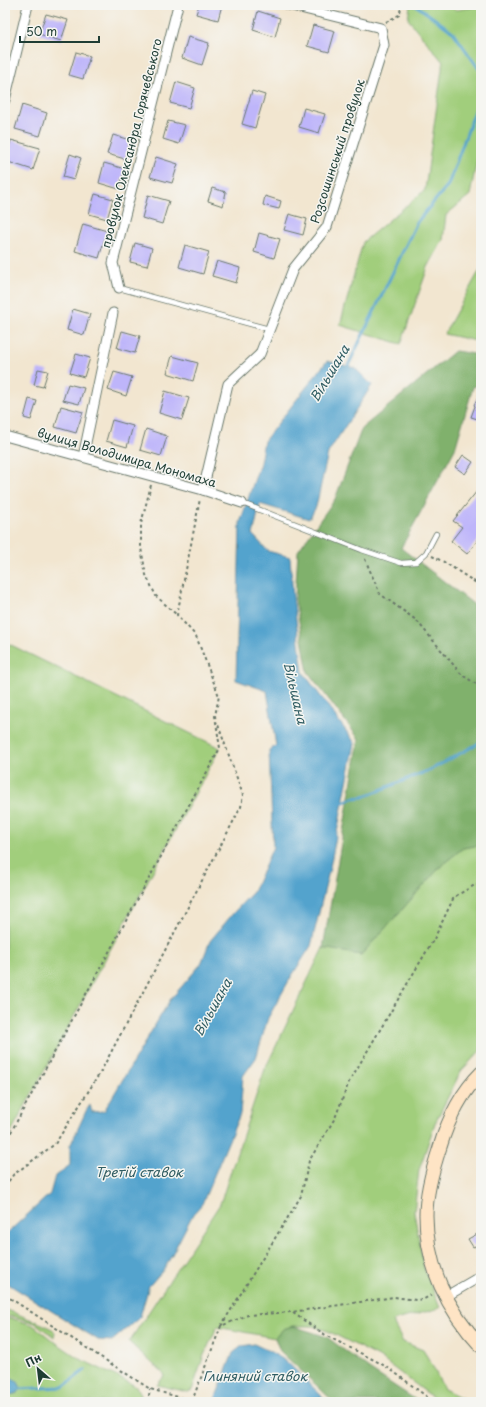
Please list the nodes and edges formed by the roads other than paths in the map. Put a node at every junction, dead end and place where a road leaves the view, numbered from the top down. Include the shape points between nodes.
1 (28, 5) edge
2 (178, 5) edge
3 (288, 5) edge
4 (5, 100) edge
5 (119, 288) joint
6 (113, 313) dead end
7 (270, 329) junction
8 (5, 436) edge
9 (83, 457) junction
10 (202, 490) junction
11 (242, 503) joint
12 (436, 534) dead end
13 (481, 1073) edge
14 (481, 1276) edge
15 (442, 1295) junction
16 (481, 1346) edge

1 - 4 street
2 - 5 street, провулок Олександра Горячевського via 113,263
3 - 7 street, Розсошинський провулок via 380,28 384,45 327,227 293,269
5 - 7 lane
6 - 9 street
7 - 10 street, Розсошинський провулок via 260,354 228,384
8 - 9 street, вулиця Володимира Мономаха
9 - 10 street, вулиця Володимира Мономаха
10 - 11 street, вулиця Володимира Мономаха
11 - 12 lane via 401,563 416,562 426,553
13 - 15 street via 472,1082 447,1124 431,1172 426,1214 427,1234 432,1266
14 - 15 street
15 - 16 street via 468,1333

